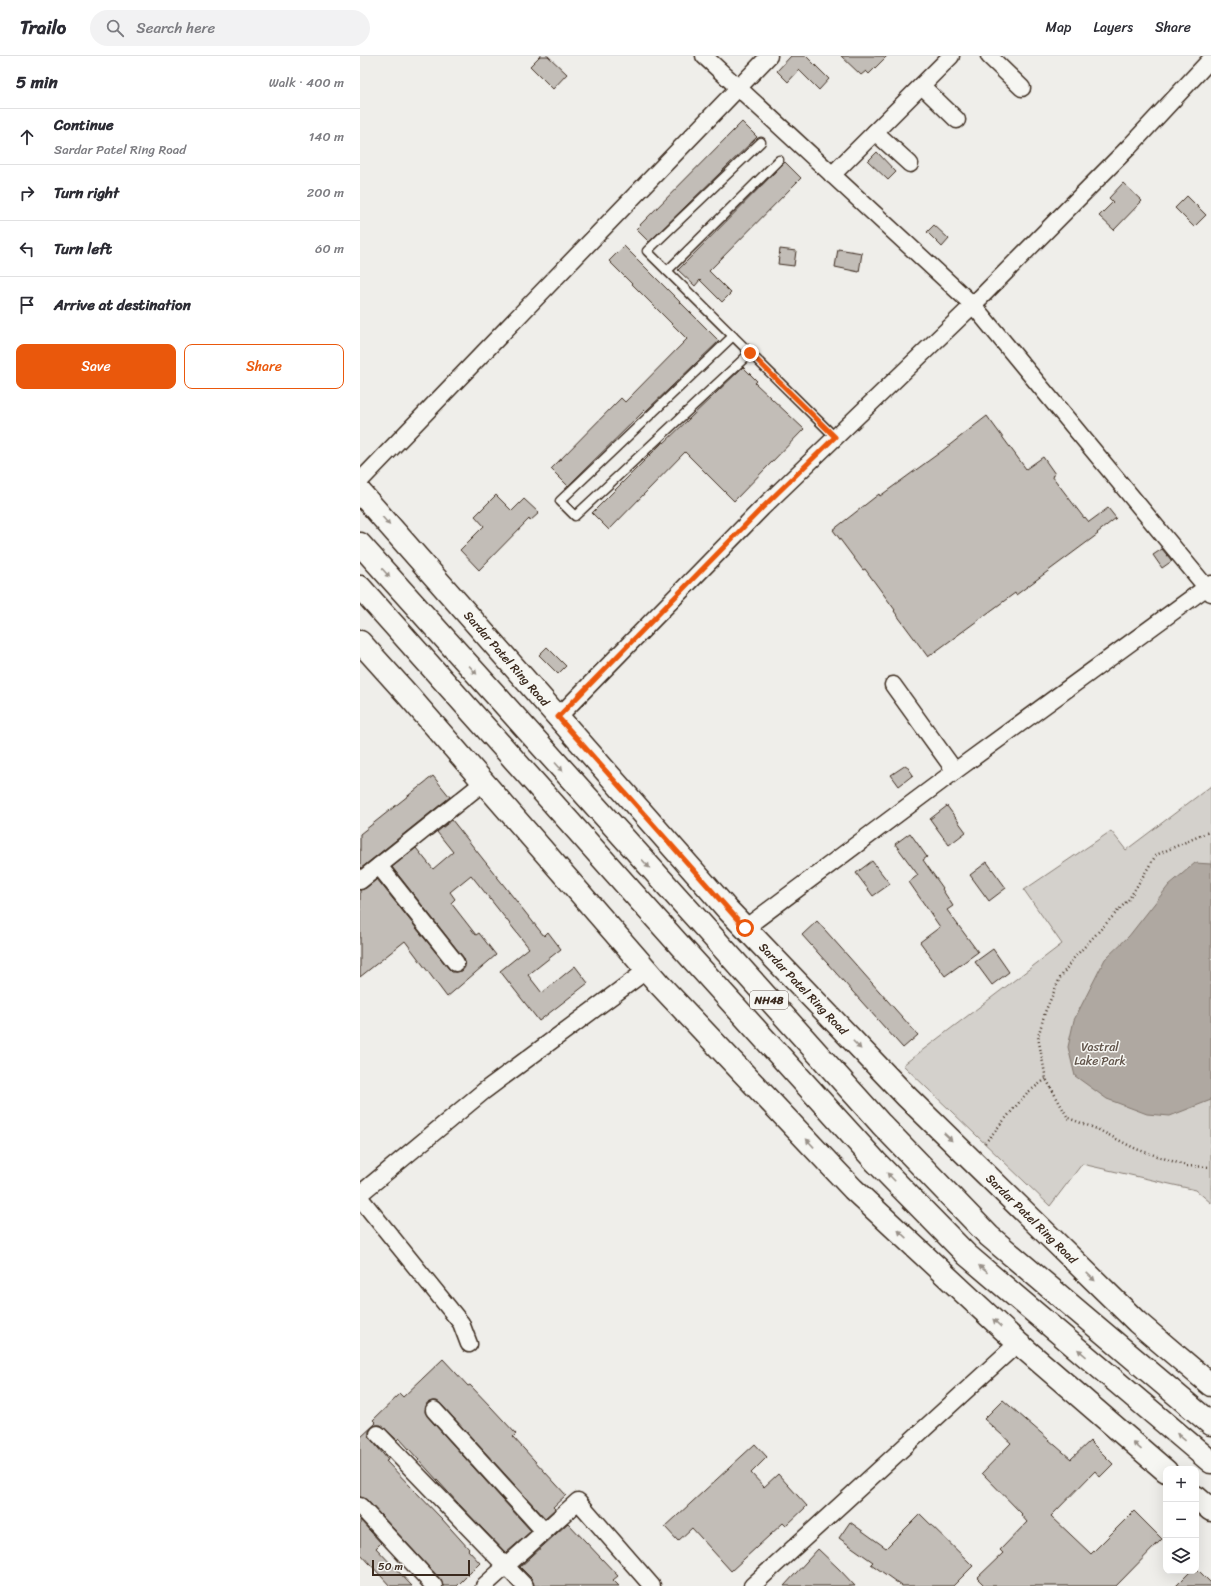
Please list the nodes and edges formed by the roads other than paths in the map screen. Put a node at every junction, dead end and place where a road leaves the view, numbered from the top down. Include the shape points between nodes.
1 (704, 56) edge
2 (769, 56) edge
3 (951, 56) edge
4 (989, 56) edge
5 (1211, 59) edge
6 (922, 86) junction
7 (738, 88) junction
8 (1022, 88) dead end
9 (957, 120) dead end
10 (876, 132) junction
11 (761, 142) dead end
12 (779, 160) dead end
13 (910, 164) dead end
14 (832, 175) junction
15 (668, 271) junction
16 (973, 305) junction
17 (733, 336) junction
18 (750, 353) junction
19 (835, 437) junction
20 (360, 481) edge
21 (360, 492) edge
22 (360, 544) edge
23 (360, 587) edge
24 (1210, 588) edge
25 (360, 642) edge
26 (893, 685) dead end
27 (558, 717) junction
28 (955, 771) junction
29 (484, 782) junction
30 (380, 866) junction
31 (360, 881) edge
32 (745, 928) junction
33 (456, 963) dead end
34 (647, 970) junction
35 (360, 1194) edge
36 (360, 1198) edge
37 (1018, 1343) junction
38 (469, 1344) dead end
39 (1211, 1386) edge
40 (434, 1410) dead end
41 (1211, 1424) edge
42 (378, 1434) dead end
43 (1211, 1462) edge
44 (1163, 1468) edge
45 (1199, 1500) edge
46 (360, 1506) edge
47 (1211, 1510) edge
48 (544, 1531) junction
49 (506, 1566) junction
50 (434, 1586) edge
51 (484, 1586) edge
52 (525, 1586) edge
53 (652, 1586) edge
54 (752, 1586) edge

1 - 7 street
2 - 7 street
3 - 6 street
4 - 8 street
5 - 16 street via 1130,146
6 - 9 street
6 - 10 street
7 - 14 street
7 - 20 street
10 - 13 street
10 - 14 street
11 - 15 lane via 648,251
12 - 15 lane
14 - 16 street
15 - 17 lane
16 - 19 street
16 - 24 street
17 - 18 lane
17 - 18 lane via 560,501 575,516
18 - 19 lane
19 - 27 street
21 -> 27 main road, Sardar Patel Ring Road
22 -> 41 main road, NH48 via 880,1124 989,1236
43 -> 23 main road, NH48 via 967,1255 876,1162
24 - 28 street
25 - 29 main road
26 - 28 street
27 - 32 main road, Sardar Patel Ring Road
28 - 32 street
29 - 30 street
29 - 34 main road
30 - 31 street
30 - 33 street
32 -> 39 main road, Sardar Patel Ring Road via 918,1108 1138,1322
34 - 35 street via 484,1091
37 -> 34 main road via 853,1189
36 - 38 street via 461,1323
44 -> 37 main road
37 - 54 street
40 - 48 street
42 - 49 street
45 - 47 main road
46 - 50 street
48 - 49 street
48 - 53 street via 578,1501
49 - 51 street
49 - 52 street

